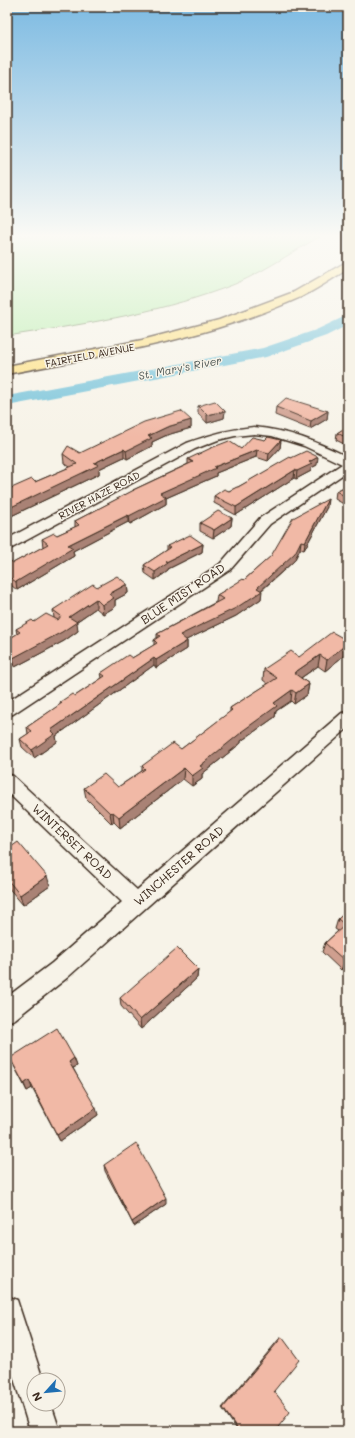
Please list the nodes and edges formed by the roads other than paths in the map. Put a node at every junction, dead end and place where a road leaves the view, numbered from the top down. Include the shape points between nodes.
1 (274, 303) edge
2 (7, 370) edge
3 (348, 464) edge
4 (7, 544) edge
5 (7, 710) edge
6 (348, 718) edge
7 (7, 782) edge
8 (137, 903) junction
9 (7, 1011) edge
10 (7, 1310) edge
11 (26, 1372) edge
12 (38, 1412) edge
13 (44, 1431) edge

1 - 2 main road, FAIRFIELD AVENUE via 223,323 144,344
3 - 4 street, RIVER HAZE ROAD via 304,440 284,434 243,431 218,436 191,446
3 - 5 street, BLUE MIST ROAD via 265,521 225,567
6 - 8 street, WINCHESTER ROAD
7 - 8 street, WINTERSET ROAD
8 - 9 street, WINCHESTER ROAD via 60,970
10 - 11 street
12 - 13 street

